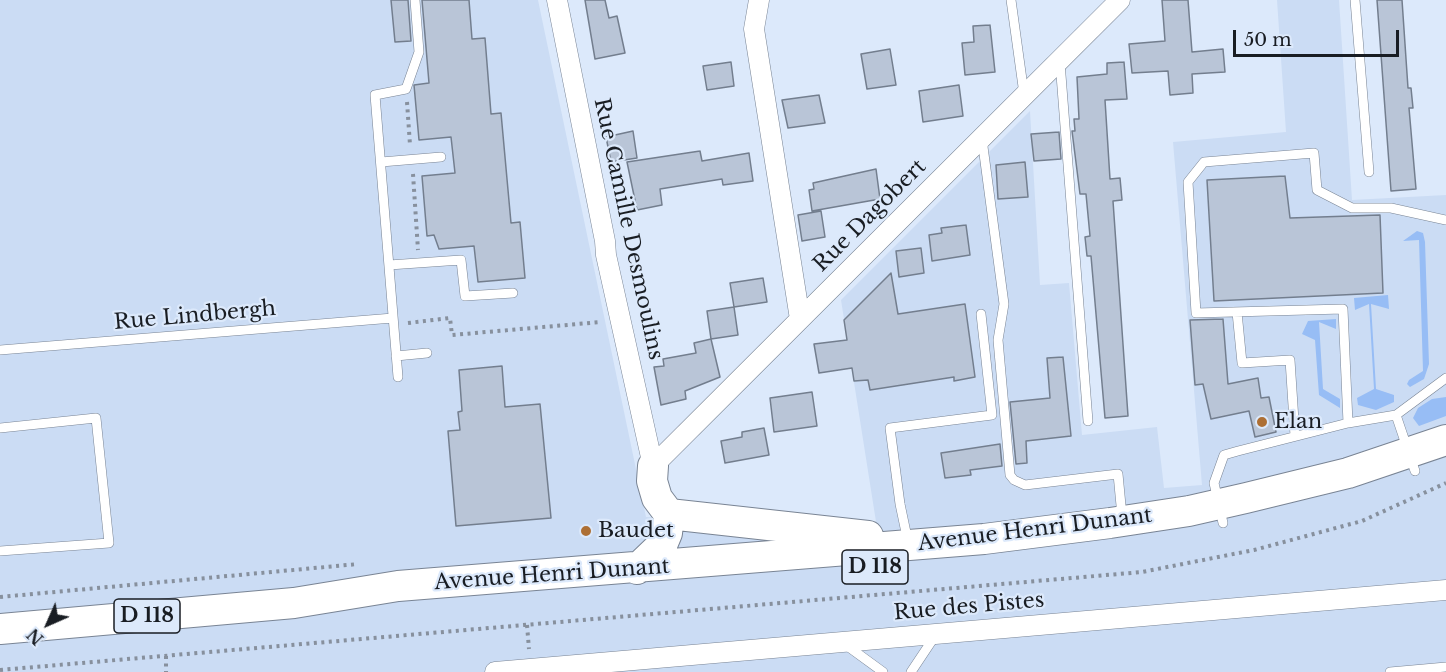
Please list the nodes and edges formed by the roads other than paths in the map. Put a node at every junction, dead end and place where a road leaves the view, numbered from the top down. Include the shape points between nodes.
1 (415, 0) edge
2 (557, 0) edge
3 (759, 0) edge
4 (1011, 0) edge
5 (1120, 0) edge
6 (1355, 0) edge
7 (1060, 61) junction
8 (1024, 96) junction
9 (982, 138) junction
10 (441, 157) dead end
11 (381, 162) junction
12 (1369, 172) dead end
13 (1446, 220) edge
14 (389, 265) junction
15 (513, 293) dead end
16 (1237, 312) junction
17 (981, 314) dead end
18 (800, 319) junction
19 (393, 321) junction
20 (0, 350) edge
21 (427, 353) dead end
22 (396, 356) junction
23 (399, 377) dead end
24 (1446, 378) edge
25 (1396, 415) junction
26 (1088, 421) dead end
27 (1347, 423) junction
28 (0, 428) edge
29 (1295, 436) junction
30 (1446, 440) edge
31 (1446, 460) edge
32 (1412, 462) junction
33 (653, 466) junction
34 (669, 514) junction
35 (1221, 514) junction
36 (1122, 521) junction
37 (909, 545) junction
38 (0, 551) edge
39 (637, 569) junction
40 (1446, 590) edge
41 (294, 603) junction
42 (0, 629) edge
43 (936, 634) junction
44 (843, 643) junction
45 (1446, 667) edge
46 (495, 672) edge
47 (883, 672) edge
48 (911, 672) edge
49 (1390, 672) edge

1 - 11 lane via 419,52 406,89 375,95
2 - 33 street, Rue Camille Desmoulins via 619,322
3 - 18 street via 754,29
4 - 8 lane
5 - 7 street, Rue Dagobert
6 - 12 lane
7 - 8 street, Rue Dagobert
7 - 26 lane
8 - 9 street, Rue Dagobert
9 - 18 street, Rue Dagobert
9 - 36 lane via 1004,304 998,340 1010,475 1025,485 1118,474
10 - 11 lane
11 - 14 lane
13 - 16 lane via 1390,208 1352,208 1317,190 1314,153 1204,162 1188,182 1196,313
14 - 15 lane via 461,260 465,296
14 - 19 lane
16 - 27 lane via 1343,309
16 - 29 lane via 1242,363 1290,360
17 - 37 lane via 992,415 890,428
18 - 33 street, Rue Dagobert
19 - 20 lane, Rue Lindbergh
19 - 22 lane
21 - 22 lane
22 - 23 lane
24 - 25 lane
25 - 27 lane
25 - 32 lane
27 - 29 lane
28 - 38 lane via 96,418 109,543
29 - 35 lane via 1224,455 1214,483
30 - 32 main road, Avenue Henri Dunant / D 118
31 - 32 main road, Avenue Henri Dunant / D 118
32 - 35 main road, Avenue Henri Dunant / D 118 via 1348,473
33 - 34 main road via 657,498
34 - 37 main road via 876,537
34 - 39 main road via 662,545
35 - 36 main road, Avenue Henri Dunant / D 118
35 - 41 main road, Avenue Henri Dunant / D 118 via 1092,546 924,564 403,604
36 - 37 main road, Avenue Henri Dunant / D 118
37 - 39 main road, Avenue Henri Dunant / D 118
39 - 41 main road, Avenue Henri Dunant / D 118 via 399,586
40 - 43 street, Rue des Pistes
41 - 42 main road, Avenue Henri Dunant / D 118
43 - 44 street, Rue des Pistes
43 - 48 lane
44 - 46 street, Rue des Pistes
44 - 47 lane
45 - 49 lane

